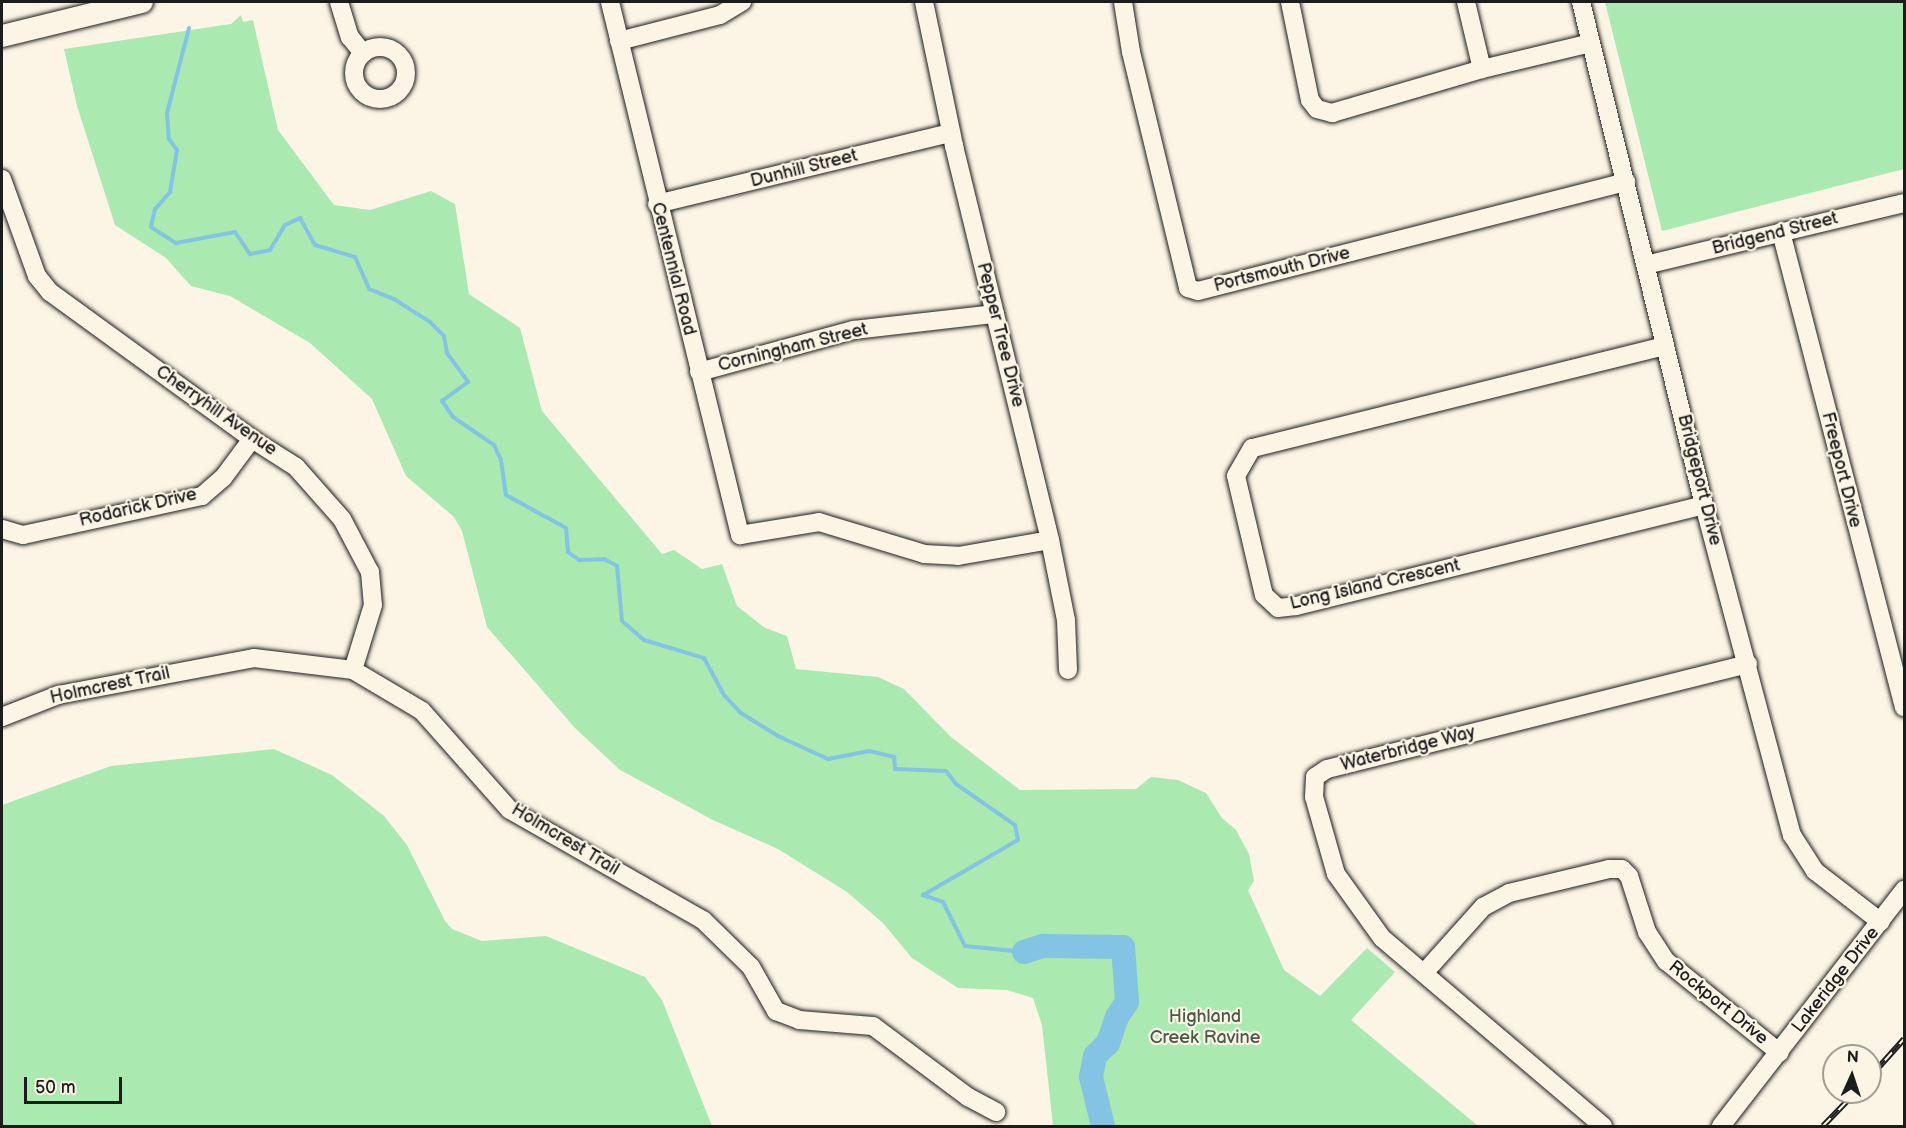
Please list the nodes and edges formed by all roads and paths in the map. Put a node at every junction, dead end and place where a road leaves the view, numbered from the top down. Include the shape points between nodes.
1 (142, 2) edge
2 (339, 2) edge
3 (610, 2) edge
4 (742, 2) edge
5 (924, 2) edge
6 (1123, 2) edge
7 (1290, 2) edge
8 (1466, 2) edge
9 (1581, 2) edge
10 (2, 36) edge
11 (619, 41) junction
12 (1591, 43) junction
13 (363, 53) dead end
14 (1482, 69) junction
15 (951, 133) junction
16 (1626, 182) junction
17 (3, 187) edge
18 (1905, 203) edge
19 (657, 204) junction
20 (1781, 232) junction
21 (1646, 265) junction
22 (995, 314) junction
23 (1665, 346) junction
24 (699, 372) junction
25 (252, 439) junction
26 (1704, 506) junction
27 (2, 529) edge
28 (1050, 540) junction
29 (1749, 664) junction
30 (353, 670) junction
31 (1068, 670) dead end
32 (1905, 707) edge
33 (2, 717) edge
34 (1905, 890) edge
35 (1881, 922) junction
36 (1424, 973) junction
37 (1780, 1053) junction
38 (996, 1112) dead end
39 (1603, 1126) edge
40 (1721, 1126) edge

1 - 10 main road
2 - 13 street via 351,37
3 - 11 street, Centennial Road
4 - 11 street via 720,15
5 - 15 street, Pepper Tree Drive
6 - 16 street, Portsmouth Drive via 1131,52 1188,288 1198,291
7 - 14 street via 1310,100 1317,109 1332,113
8 - 14 street
9 - 12 street, Bridgeport Drive
11 - 19 street, Centennial Road
12 - 14 street
12 - 16 street, Bridgeport Drive
15 - 19 street, Dunhill Street
15 - 22 street, Pepper Tree Drive
16 - 21 street, Bridgeport Drive
17 - 25 street, Cherryhill Avenue via 37,276 50,292
18 - 20 street, Bridgend Street
19 - 24 street, Centennial Road
20 - 21 street, Bridgend Street
20 - 32 street, Freeport Drive
21 - 23 street, Bridgeport Drive
22 - 24 street, Corningham Street via 854,330
22 - 28 street, Pepper Tree Drive
23 - 26 street, Bridgeport Drive
23 - 26 street, Long Island Crescent via 1252,448 1236,476 1264,595 1278,608 1296,606
24 - 28 street, Centennial Road via 740,535 819,522 924,554 957,556
25 - 27 street, Rodarick Drive via 223,478 202,496 23,534
25 - 30 street, Cherryhill Avenue via 296,467 342,519 370,572 374,605
26 - 29 street, Bridgeport Drive
28 - 31 street, Pepper Tree Drive via 1066,620
29 - 35 street, Bridgeport Drive via 1792,835 1815,871
29 - 36 street, Waterbridge Way via 1327,769 1315,777 1314,797 1336,874 1382,938
30 - 33 street, Holmcrest Trail via 254,658 58,695
30 - 38 street, Holmcrest Trail via 422,711 510,810 703,920 751,967 776,1011 799,1020 873,1026 968,1098
34 - 35 street, Lakeridge Drive
35 - 37 street, Lakeridge Drive
36 - 37 street, Rockport Drive via 1483,907 1509,893 1622,869 1629,876 1647,932 1666,961
36 - 39 street, Waterbridge Way
37 - 40 street, Lakeridge Drive

